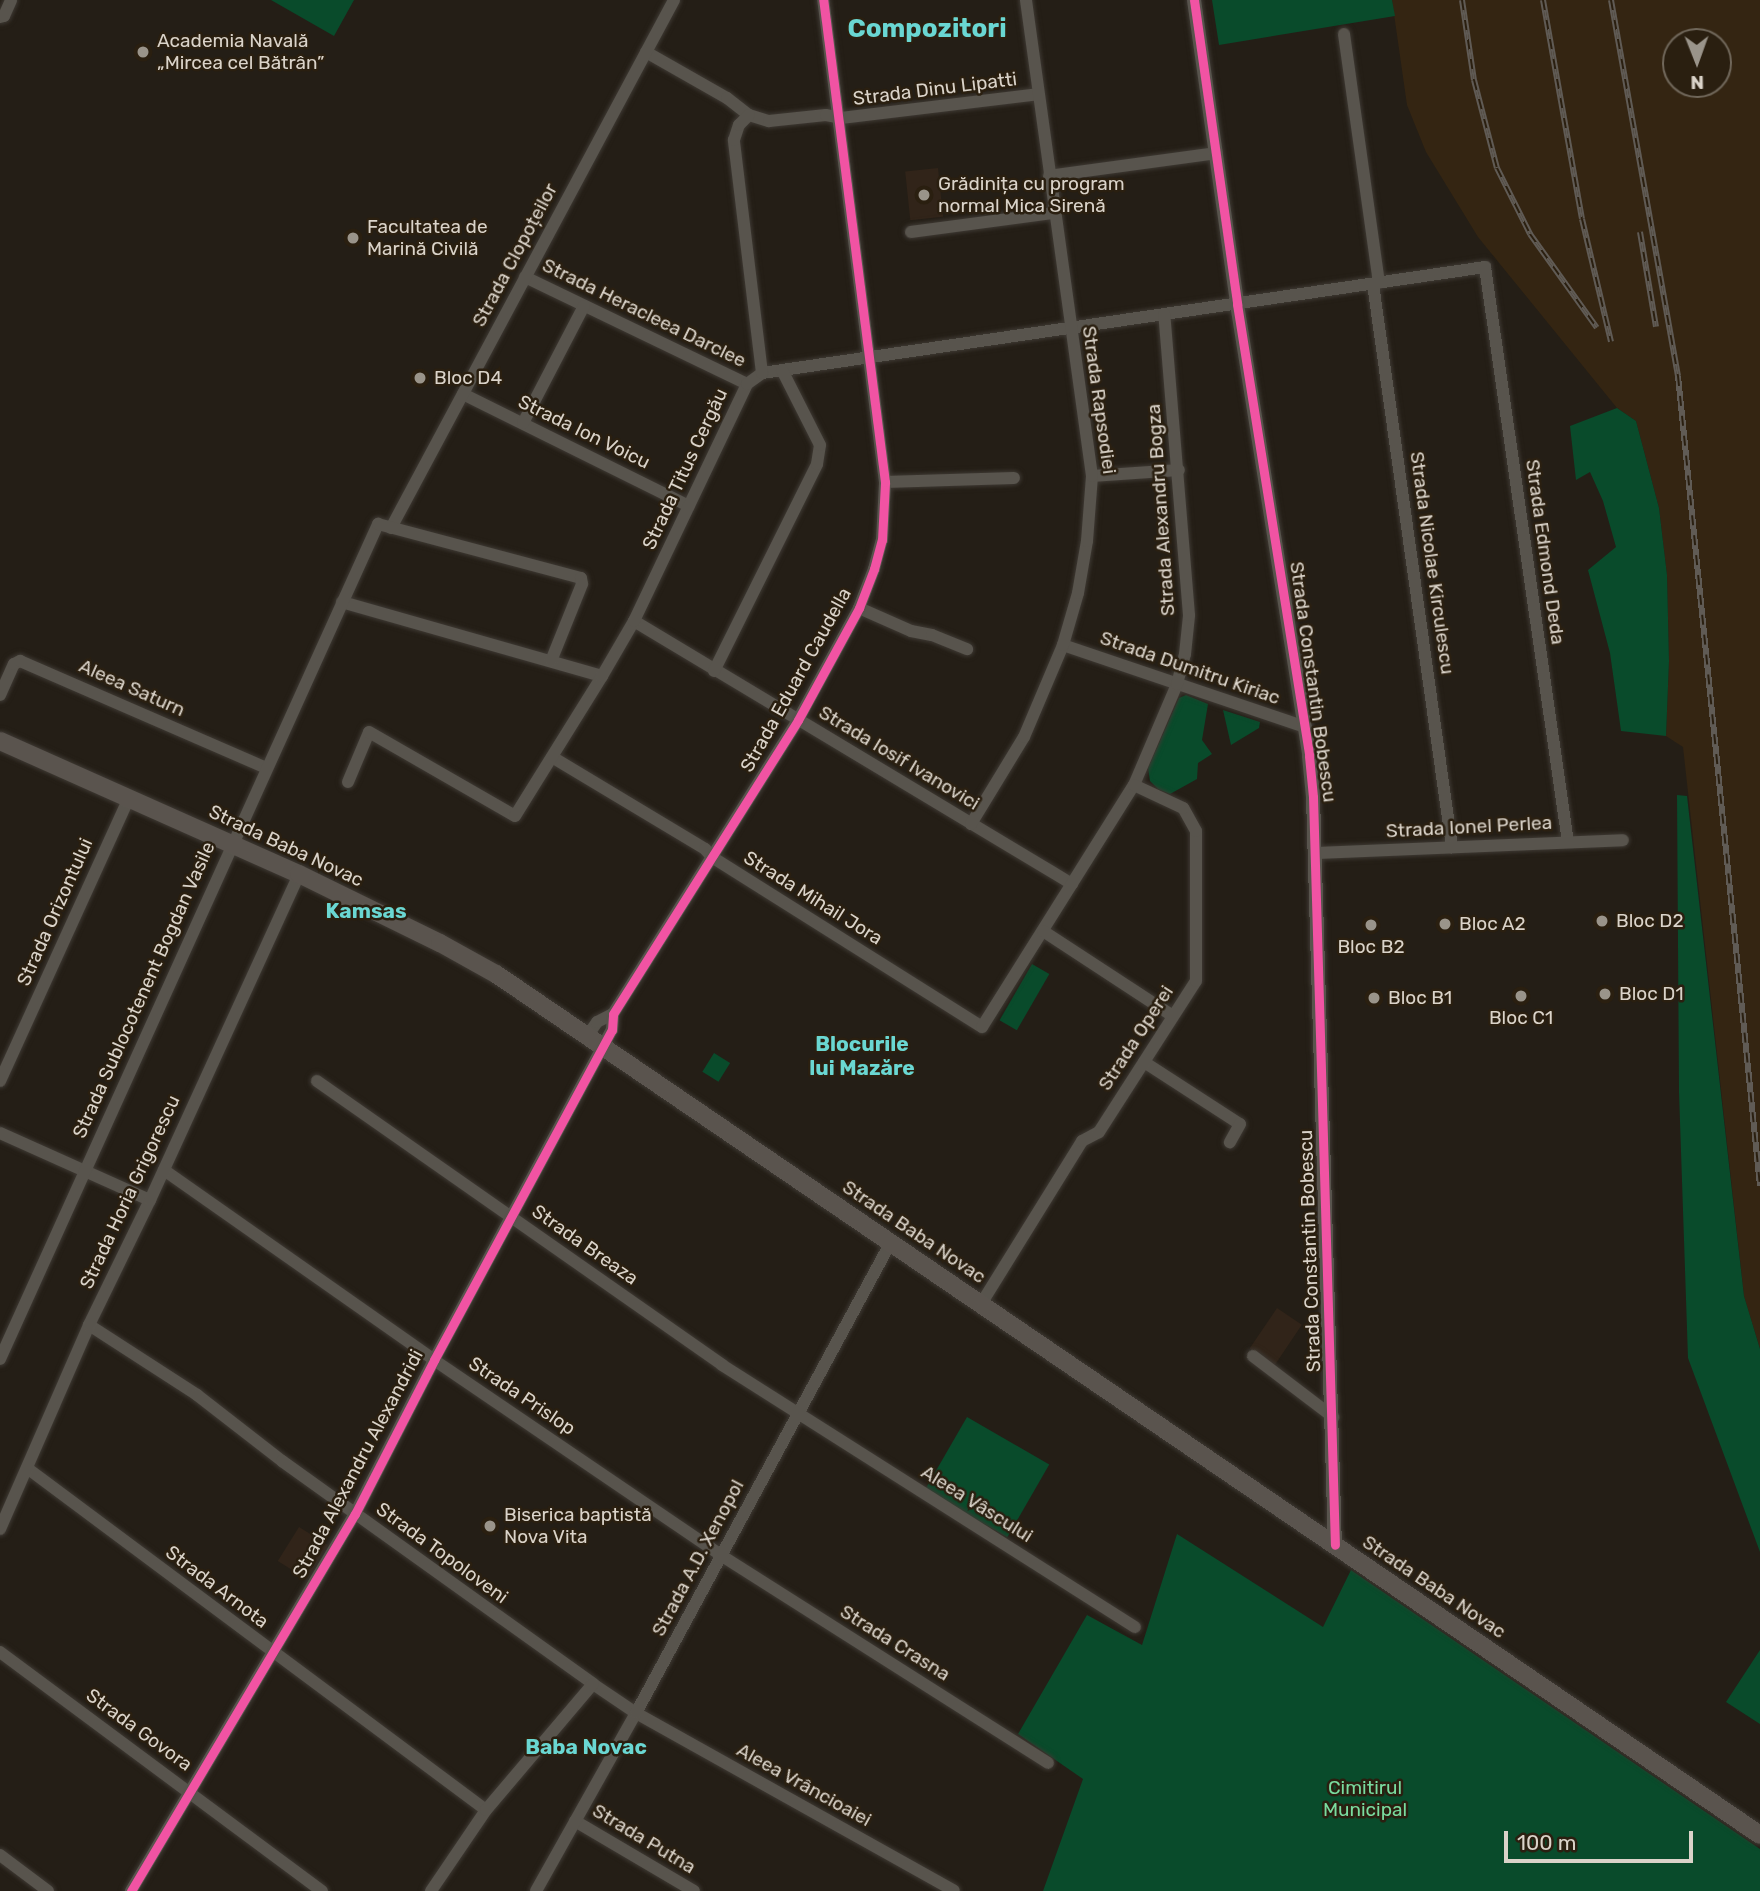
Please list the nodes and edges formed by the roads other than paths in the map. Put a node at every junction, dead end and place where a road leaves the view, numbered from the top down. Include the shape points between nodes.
1 (11, 0) edge
2 (674, 0) edge
3 (823, 0) edge
4 (1026, 0) edge
5 (1194, 0) edge
6 (0, 17) edge
7 (1344, 34) dead end
8 (646, 52) junction
9 (1038, 94) junction
10 (749, 115) junction
11 (841, 118) junction
12 (1216, 153) junction
13 (1049, 176) junction
14 (1055, 213) junction
15 (911, 232) dead end
16 (1485, 267) joint
17 (525, 277) junction
18 (1376, 283) junction
19 (1237, 304) junction
20 (584, 306) junction
21 (1164, 314) junction
22 (1070, 328) junction
23 (871, 357) junction
24 (782, 370) junction
25 (762, 373) junction
26 (747, 384) junction
27 (463, 394) junction
28 (523, 423) junction
29 (1179, 470) junction
30 (1092, 476) junction
31 (1014, 478) dead end
32 (885, 482) junction
33 (689, 506) junction
34 (391, 528) junction
35 (342, 602) junction
36 (859, 608) junction
37 (634, 621) junction
38 (1063, 645) junction
39 (967, 649) dead end
40 (551, 661) junction
41 (714, 671) junction
42 (602, 676) junction
43 (1177, 684) junction
44 (0, 695) edge
45 (798, 720) junction
46 (1305, 727) junction
47 (0, 741) edge
48 (552, 758) junction
49 (265, 768) junction
50 (348, 782) dead end
51 (1134, 785) junction
52 (129, 798) junction
53 (971, 824) junction
54 (1623, 840) dead end
55 (1567, 842) junction
56 (231, 844) junction
57 (1452, 847) junction
58 (1317, 853) junction
59 (712, 857) junction
60 (299, 874) junction
61 (1072, 884) junction
62 (1043, 931) junction
63 (613, 1014) junction
64 (1173, 1016) junction
65 (982, 1027) joint
66 (587, 1035) junction
67 (603, 1046) junction
68 (1144, 1062) junction
69 (0, 1081) edge
70 (317, 1081) dead end
71 (0, 1133) edge
72 (1230, 1142) dead end
73 (164, 1170) junction
74 (84, 1171) junction
75 (150, 1200) junction
76 (511, 1216) junction
77 (891, 1242) junction
78 (981, 1304) junction
79 (89, 1325) junction
80 (1252, 1356) dead end
81 (0, 1359) edge
82 (434, 1360) junction
83 (798, 1413) junction
84 (1333, 1417) junction
85 (27, 1468) junction
86 (355, 1514) junction
87 (0, 1527) edge
88 (1335, 1545) junction
89 (722, 1556) junction
90 (1135, 1627) dead end
91 (0, 1652) edge
92 (272, 1653) junction
93 (593, 1684) junction
94 (636, 1713) junction
95 (1048, 1763) dead end
96 (188, 1790) junction
97 (486, 1810) junction
98 (575, 1821) junction
99 (1760, 1835) edge
100 (0, 1856) edge
101 (48, 1891) edge
102 (131, 1891) edge
103 (322, 1891) edge
104 (430, 1891) edge
105 (536, 1891) edge
106 (694, 1891) edge
107 (954, 1891) edge

1 - 6 street
2 - 8 street, Strada Clopoțeilor
3 - 11 street, Strada Eduard Caudella
4 - 9 street, Strada Rapsodiei
5 - 12 street, Strada Constantin Bobescu
7 - 18 street, Strada Nicolae Kirculescu
8 - 10 street, Strada Dinu Lipatti
8 - 17 street, Strada Clopoțeilor
9 - 11 street, Strada Dinu Lipatti
9 - 13 street, Strada Rapsodiei
10 - 11 street, Strada Dinu Lipatti via 781,121 826,115
10 - 25 street via 734,140
11 - 23 street, Strada Eduard Caudella
12 - 13 street
12 - 19 street, Strada Constantin Bobescu
13 - 14 street, Strada Rapsodiei
14 - 15 street
14 - 22 street, Strada Rapsodiei
16 - 18 street, Strada Heracleea Darclee
16 - 55 street, Strada Edmond Deda
17 - 20 street, Strada Heracleea Darclee
17 - 27 street, Strada Clopoțeilor
18 - 19 street, Strada Heracleea Darclee
18 - 57 street, Strada Nicolae Kirculescu
19 - 21 street, Strada Heracleea Darclee
19 - 46 street, Strada Constantin Bobescu
20 - 26 street, Strada Heracleea Darclee
20 - 28 street
21 - 22 street, Strada Heracleea Darclee
21 - 29 street, Strada Alexandru Bogza
22 - 23 street, Strada Heracleea Darclee
22 - 30 street, Strada Rapsodiei
23 - 24 street, Strada Heracleea Darclee
23 - 32 street, Strada Eduard Caudella
24 - 25 street, Strada Heracleea Darclee
24 - 41 street via 820,445 817,464
25 - 26 street, Strada Titus Cergău
26 - 33 street, Strada Titus Cergău
27 - 28 street, Strada Ion Voicu
27 - 34 street, Strada Clopoțeilor
28 - 33 street, Strada Ion Voicu
29 - 30 street
29 - 43 street, Strada Alexandru Bogza via 1189,615
30 - 38 street, Strada Rapsodiei via 1087,541
31 - 32 street
32 - 36 street, Strada Eduard Caudella via 882,540
33 - 37 street, Strada Titus Cergău
34 - 35 street, Strada Sublocotenent Bogdan Vasile via 377,524
34 - 40 street via 581,578
35 - 40 street
35 - 49 street, Strada Sublocotenent Bogdan Vasile
36 - 39 street
36 - 45 street, Strada Eduard Caudella
37 - 41 street, Strada Iosif Ivanovici
37 - 42 street, Strada Titus Cergău
38 - 43 street, Strada Dumitru Kiriac
38 - 53 street, Strada Rapsodiei via 1024,737
40 - 42 street
41 - 45 street, Strada Iosif Ivanovici
42 - 48 street, Strada Titus Cergău
43 - 46 street, Strada Dumitru Kiriac
43 - 51 street, Strada Alexandru Bogza
44 - 49 street, Aleea Saturn via 14,664 20,661
45 - 53 street, Strada Iosif Ivanovici
45 - 59 street, Strada Eduard Caudella
46 - 58 street, Strada Constantin Bobescu
47 - 52 main road, Strada Baba Novac
48 - 50 street, Strada Titus Cergău via 515,816 369,732
48 - 59 street, Strada Mihail Jora
49 - 56 street, Strada Sublocotenent Bogdan Vasile
51 - 61 street, Strada Alexandru Bogza
51 - 64 street, Strada Operei via 1182,808 1196,831 1196,981
52 - 56 main road, Strada Baba Novac
52 - 69 street, Strada Orizontului
53 - 61 street, Strada Iosif Ivanovici
54 - 55 street, Strada Ionel Perlea
55 - 57 street, Strada Ionel Perlea
56 - 60 main road, Strada Baba Novac
56 - 74 street, Strada Sublocotenent Bogdan Vasile
57 - 58 street, Strada Ionel Perlea
58 - 84 street, Strada Constantin Bobescu
59 - 63 street, Strada Eduard Caudella
59 - 65 street, Strada Mihail Jora
60 - 66 main road, Strada Baba Novac via 440,943 506,980
60 - 73 street, Strada Horia Grigorescu
61 - 62 street, Strada Alexandru Bogza
62 - 64 street
62 - 65 street, Strada Alexandru Bogza
63 - 66 street, Strada Eduard Caudella via 597,1022
63 - 67 street, Strada Eduard Caudella via 612,1030
64 - 68 street, Strada Operei
66 - 67 main road, Strada Baba Novac
67 - 76 street, Strada Alexandru Alexandridi
67 - 77 main road, Strada Baba Novac
68 - 72 street via 1240,1124
68 - 78 street, Strada Operei via 1099,1132 1082,1141
70 - 76 street, Strada Breaza
71 - 74 street
73 - 75 street, Strada Horia Grigorescu
73 - 82 street, Strada Prislop
74 - 75 street
74 - 81 street, Strada Sublocotenent Bogdan Vasile
75 - 79 street, Strada Horia Grigorescu
76 - 82 street, Strada Alexandru Alexandridi
76 - 83 street, Strada Breaza
77 - 78 main road, Strada Baba Novac
77 - 83 street, Strada A.D. Xenopol
78 - 88 main road, Strada Baba Novac
79 - 85 street, Strada Horia Grigorescu
79 - 86 street, Strada Topoloveni via 197,1395
80 - 84 street
82 - 86 street, Strada Alexandru Alexandridi
82 - 89 street, Strada Prislop
83 - 89 street, Strada A.D. Xenopol
83 - 90 street, Aleea Vâscului
84 - 88 street, Strada Constantin Bobescu
85 - 87 street, Strada Horia Grigorescu
85 - 92 street, Strada Arnota
86 - 92 street, Strada Alexandru Alexandridi
86 - 93 street, Strada Topoloveni
88 - 99 main road, Strada Baba Novac
89 - 94 street, Strada A.D. Xenopol
89 - 95 street, Strada Crasna
91 - 96 street, Strada Govora
92 - 96 street, Strada Alexandru Alexandridi
92 - 97 street, Strada Arnota
93 - 94 street, Strada Topoloveni
93 - 97 street
94 - 98 street, Strada A.D. Xenopol
94 - 107 street, Aleea Vrâncioaiei
96 - 102 street, Strada Alexandru Alexandridi
96 - 103 street, Strada Govora
97 - 104 street
98 - 105 street, Strada A.D. Xenopol
98 - 106 street, Strada Putna
100 - 101 street

